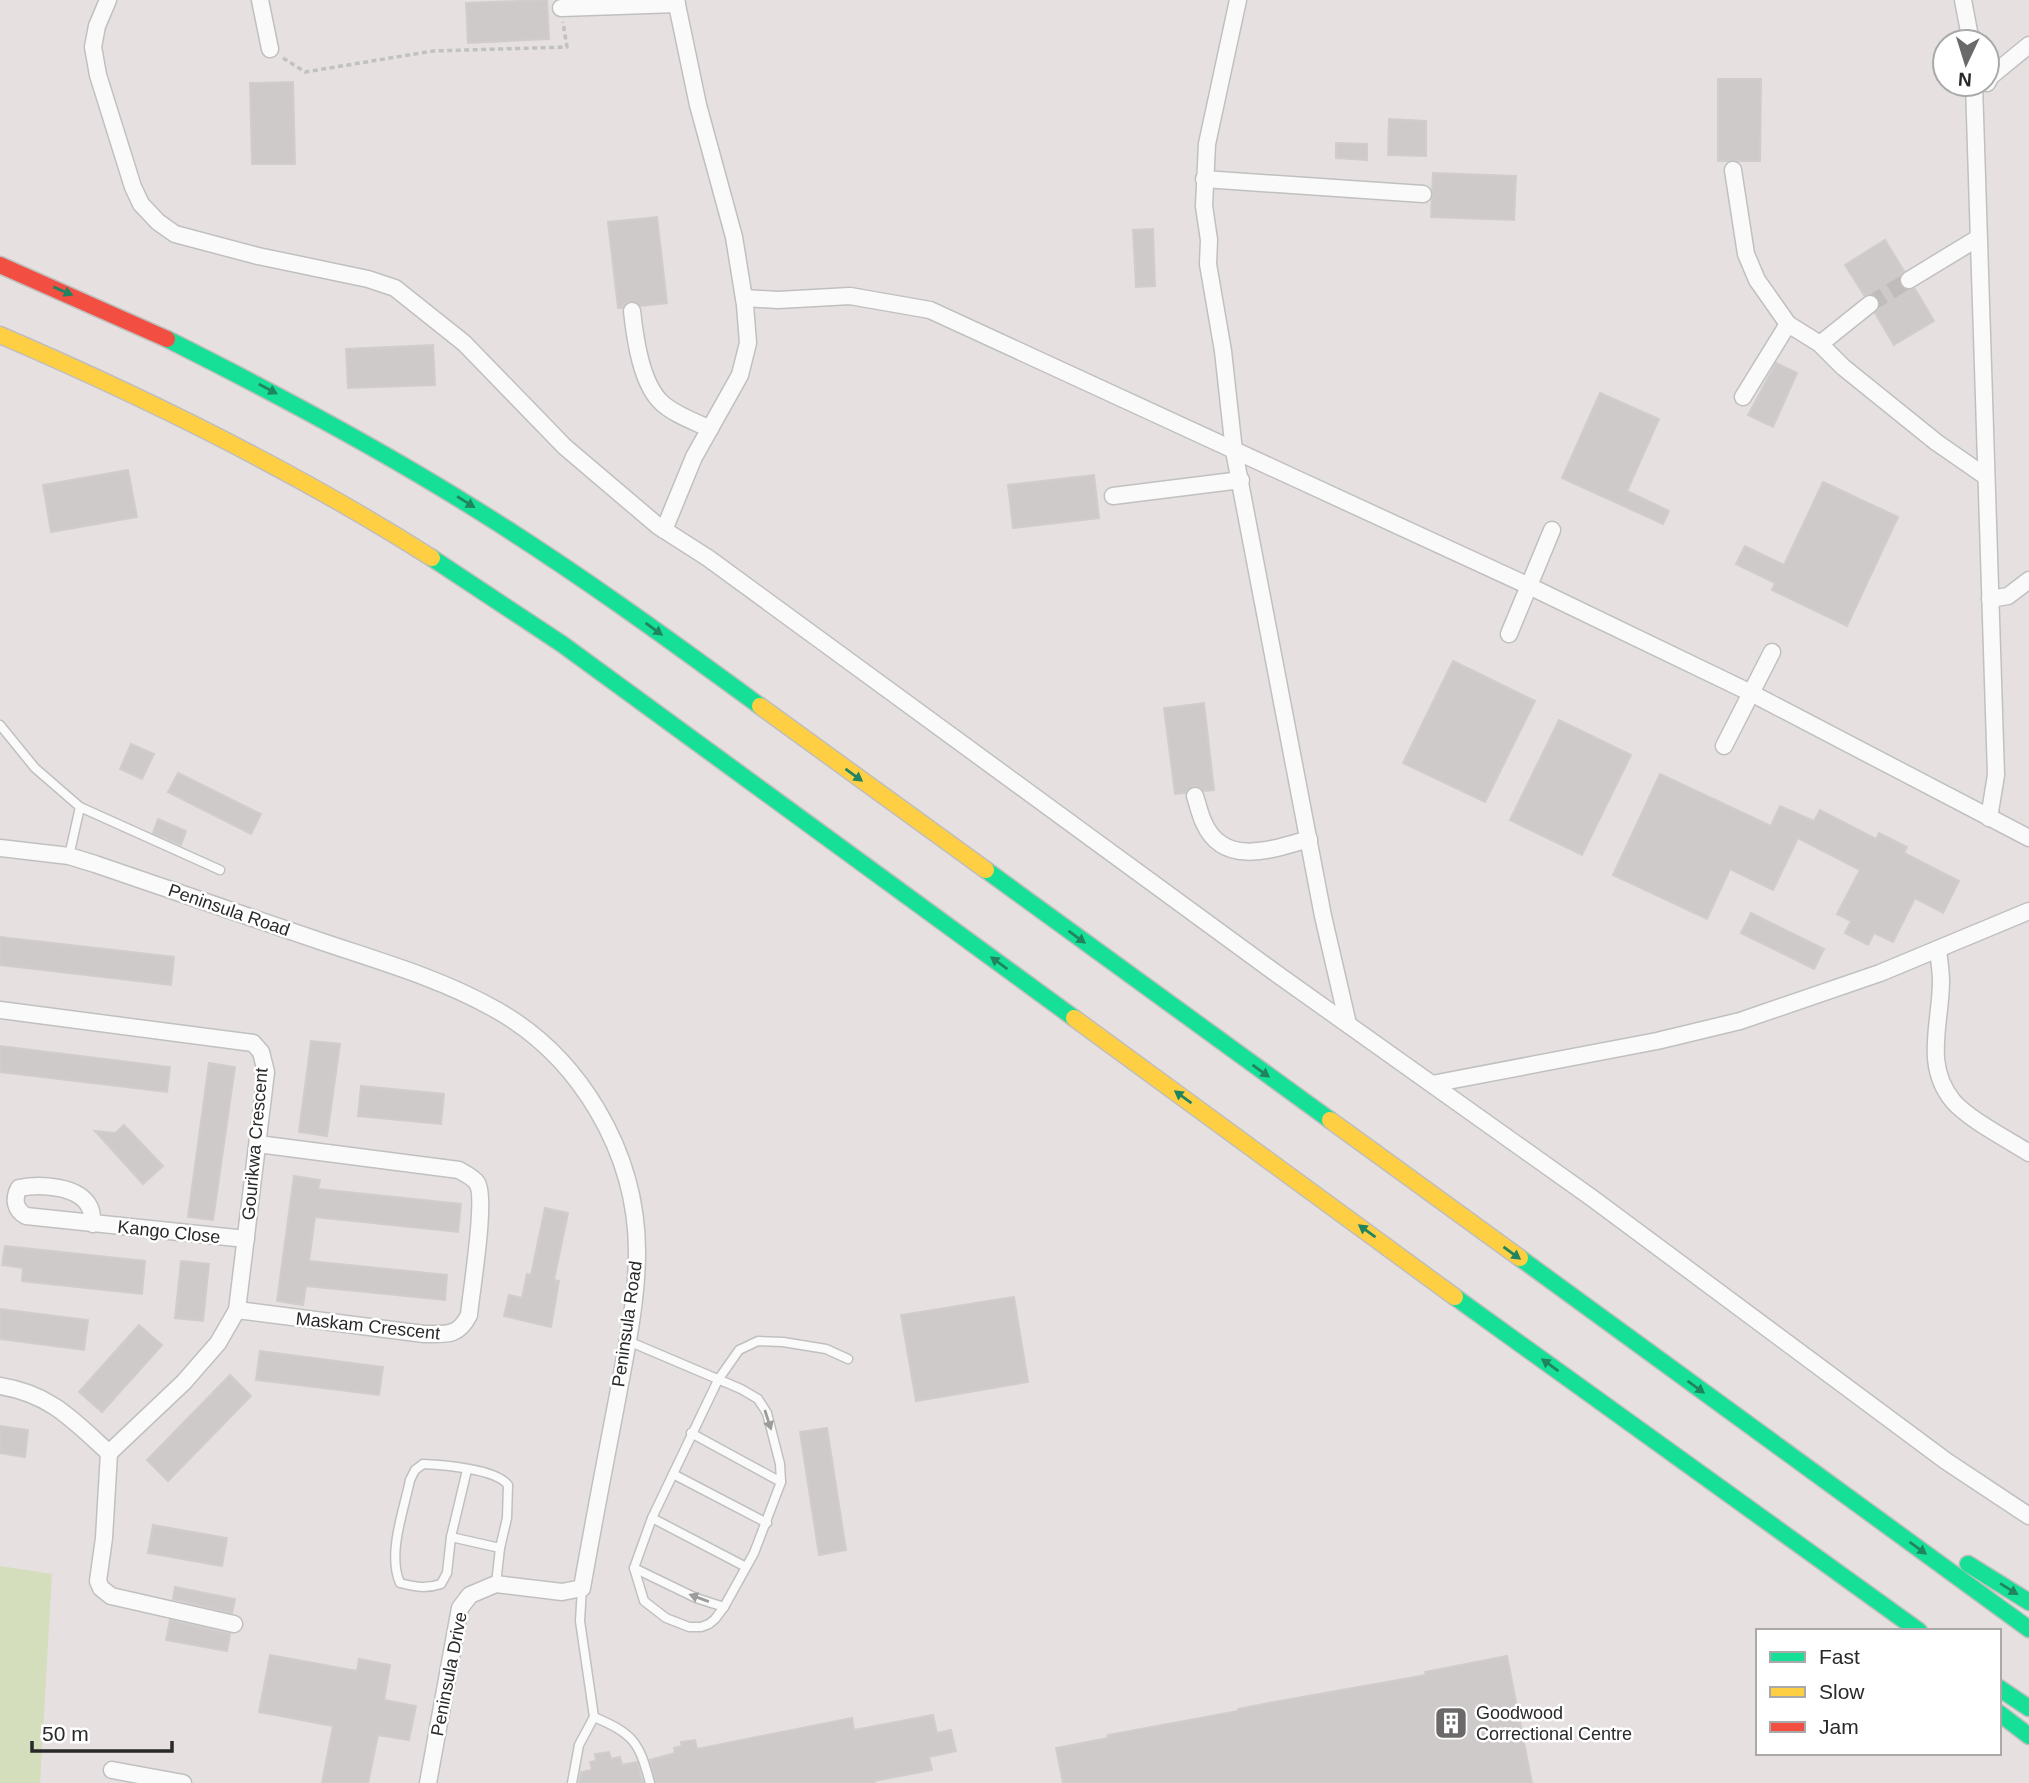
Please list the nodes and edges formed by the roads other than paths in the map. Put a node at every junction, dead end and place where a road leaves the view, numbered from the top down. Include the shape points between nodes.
1 (108, 0) edge
2 (260, 0) edge
3 (1238, 0) edge
4 (1963, 0) edge
5 (677, 2) edge
6 (561, 8) road end
7 (1968, 28) edge
8 (2029, 45) edge
9 (270, 49) road end
10 (2001, 68) edge
11 (1974, 98) edge
12 (1979, 98) edge
13 (1974, 107) junction
14 (1733, 170) dead end
15 (1203, 179) junction
16 (1423, 194) dead end
17 (1978, 238) junction
18 (0, 265) edge
19 (1909, 280) tunnel mouth
20 (744, 298) junction
21 (1870, 304) tunnel mouth
22 (632, 311) dead end
23 (1788, 324) junction
24 (0, 335) edge
25 (1820, 344) junction
26 (1743, 397) dead end
27 (710, 429) junction
28 (1234, 451) junction
29 (1985, 476) junction
30 (1241, 480) junction
31 (1113, 496) dead end
32 (664, 530) junction
33 (1552, 530) dead end
34 (2029, 580) edge
35 (1529, 586) junction
36 (1990, 599) junction
37 (1509, 634) dead end
38 (1772, 652) dead end
39 (1751, 693) junction
40 (0, 725) edge
41 (1724, 746) dead end
42 (1195, 796) dead end
43 (80, 807) junction
44 (1989, 818) junction
45 (2029, 838) edge
46 (1309, 839) junction
47 (0, 848) edge
48 (69, 856) junction
49 (220, 870) dead end
50 (2029, 911) edge
51 (1937, 949) junction
52 (0, 1010) edge
53 (1348, 1024) junction
54 (1432, 1084) junction
55 (258, 1144) junction
56 (2029, 1153) edge
57 (93, 1224) dead end
58 (246, 1239) junction
59 (237, 1310) junction
60 (628, 1341) junction
61 (848, 1359) dead end
62 (718, 1380) junction
63 (0, 1386) edge
64 (1605, 1406) junction
65 (1744, 1422) junction
66 (691, 1433) junction
67 (109, 1453) junction
68 (467, 1470) junction
69 (673, 1474) junction
70 (781, 1482) junction
71 (2029, 1516) edge
72 (652, 1518) junction
73 (767, 1523) junction
74 (451, 1537) junction
75 (500, 1548) junction
76 (746, 1567) junction
77 (634, 1568) junction
78 (496, 1584) junction
79 (582, 1588) junction
80 (2029, 1602) edge
81 (724, 1606) junction
82 (234, 1624) dead end
83 (1891, 1629) edge
84 (1916, 1629) edge
85 (2029, 1629) edge
86 (2001, 1689) edge
87 (2029, 1708) edge
88 (2001, 1715) edge
89 (594, 1717) junction
90 (2029, 1736) edge
91 (113, 1770) dead end
92 (183, 1783) edge
93 (428, 1783) edge
94 (572, 1783) edge
95 (650, 1783) edge

1 - 32 street via 93,47 98,75 133,187 158,222 175,234 395,288 464,343 565,447
2 - 9 street
3 - 15 street via 1210,120
4 - 7 street
5 - 6 street
5 - 20 street via 698,105 734,237
8 - 10 street
11 - 13 street
12 - 13 street
13 - 17 street
14 - 23 street via 1746,254 1756,280
15 - 16 street
15 - 28 street via 1208,264
17 - 19 street
17 - 29 street
18 -> 65 highway via 145,328 281,396 407,466 543,551
20 - 27 street via 747,343 740,375
20 - 28 street via 850,296 930,310
21 - 25 street
22 - 27 street via 646,377 660,402
23 - 25 street
23 - 26 street
64 -> 24 highway via 499,601 371,521 246,451 125,390
25 - 29 street via 1917,427
27 - 32 street
28 - 30 street
28 - 35 street
29 - 36 street
30 - 31 street
30 - 46 street
32 - 53 street
33 - 35 street
34 - 36 street via 2008,596
35 - 37 street
35 - 39 street
36 - 44 street via 1996,775
38 - 39 street
39 - 41 street
39 - 44 street
40 - 43 lane via 36,768
42 - 46 street via 1204,824 1230,849 1250,853
43 - 48 lane
43 - 49 lane
44 - 45 street
46 - 53 street
47 - 48 street, Peninsula Road
48 - 60 street, Peninsula Road via 440,984 493,1007 544,1046 591,1099 614,1142 630,1188 637,1251
50 - 51 street
51 - 54 street via 1740,1021
51 - 56 street via 1941,981 1935,1044 1943,1085 1954,1102
52 - 55 street, Gourikwa Crescent via 253,1043 261,1052 265,1072
53 - 54 street
54 - 71 street via 1946,1461
55 - 58 street, Gourikwa Crescent
55 - 59 street, Maskam Crescent via 459,1170 471,1177 478,1184 482,1203 469,1315 463,1327 449,1334 424,1334
57 - 58 street, Kango Close
58 - 59 street, Gourikwa Crescent
59 - 67 street, Gourikwa Crescent via 218,1343
60 - 62 lane
60 - 79 street, Peninsula Road
61 - 62 lane via 825,1349 758,1341 740,1350
62 - 66 lane
62 -> 70 lane via 758,1399 767,1413
63 - 67 street via 51,1402
64 - 83 highway
64 - 84 highway
65 -> 80 highway
65 -> 85 highway
66 - 69 lane
66 - 70 lane
67 - 82 street via 101,1588 111,1596
68 - 74 lane
68 - 74 lane via 423,1464 415,1470 394,1557 400,1583 418,1588 441,1584 447,1573
68 - 75 lane via 496,1476 508,1485
69 - 72 lane
69 - 73 lane
70 - 73 lane
72 - 76 lane
72 - 77 lane
73 - 76 lane
74 - 75 lane
75 - 78 lane
76 - 81 lane
81 -> 77 lane via 696,1598
77 - 81 lane via 644,1601 666,1618 701,1627 715,1619
78 - 79 street via 562,1592
78 - 93 street, Peninsula Drive via 470,1595 460,1608
79 - 89 lane, Peninsula Road via 580,1621
86 - 87 highway
88 - 90 highway
89 - 94 lane via 579,1745
89 - 95 lane via 619,1728 635,1742
91 - 92 street

